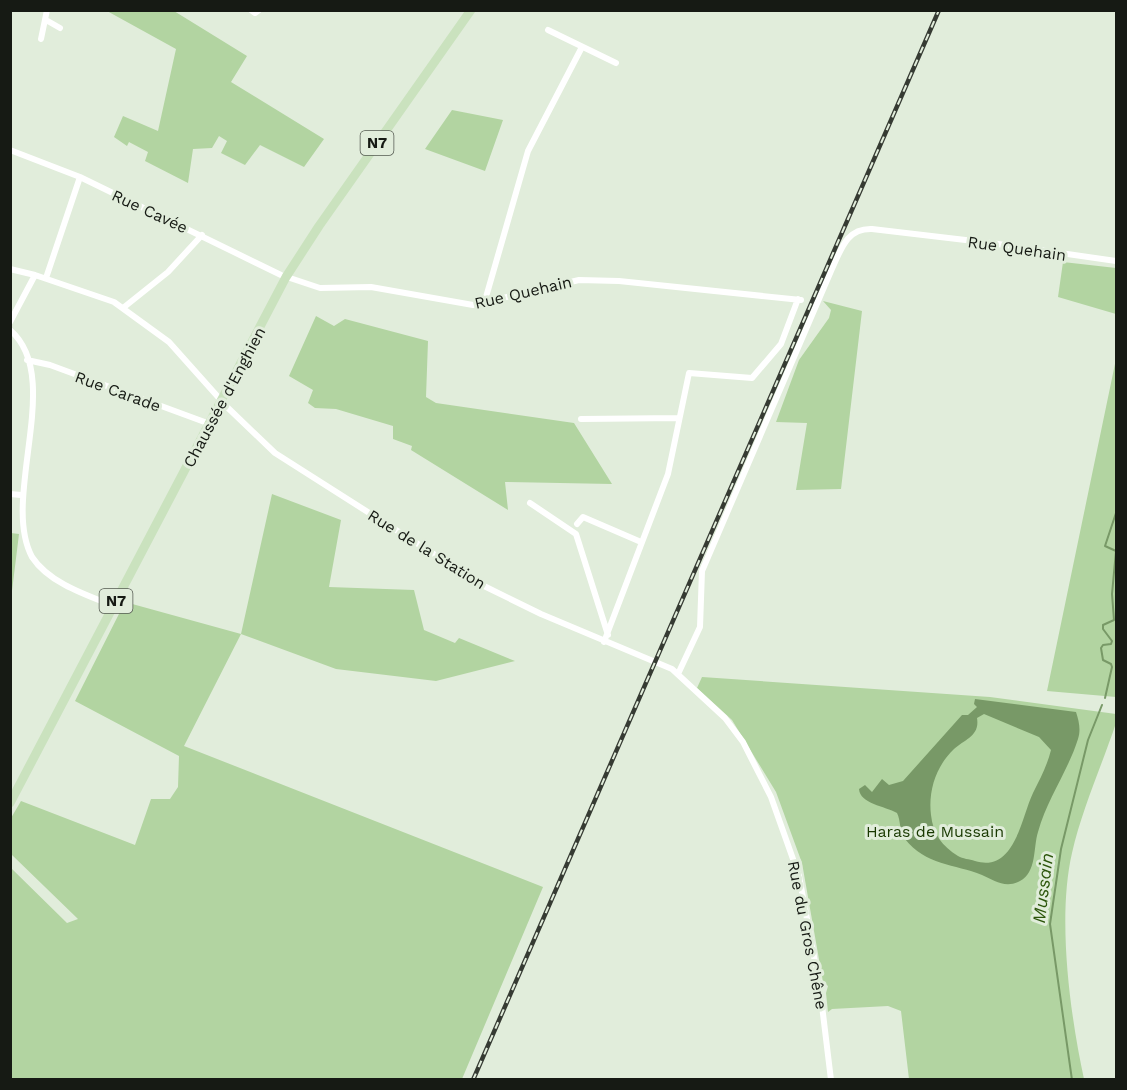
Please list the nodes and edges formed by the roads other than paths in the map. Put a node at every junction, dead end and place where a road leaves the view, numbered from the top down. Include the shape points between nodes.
1 (47, 10) edge
2 (251, 10) edge
3 (259, 10) edge
4 (471, 10) edge
5 (46, 20) junction
6 (60, 28) dead end
7 (548, 30) dead end
8 (41, 39) dead end
9 (582, 47) junction
10 (616, 63) dead end
11 (10, 150) edge
12 (80, 177) junction
13 (202, 235) junction
14 (1116, 261) edge
15 (10, 269) edge
16 (35, 276) junction
17 (286, 277) junction
18 (46, 278) junction
19 (484, 304) junction
20 (123, 308) junction
21 (10, 322) edge
22 (10, 330) edge
23 (27, 360) junction
24 (223, 399) junction
25 (679, 418) junction
26 (581, 419) dead end
27 (210, 424) junction
28 (10, 494) edge
29 (21, 495) junction
30 (530, 503) dead end
31 (577, 524) dead end
32 (641, 542) junction
33 (114, 606) junction
34 (608, 634) junction
35 (604, 642) junction
36 (655, 661) joint
37 (678, 674) junction
38 (10, 803) edge
39 (831, 1080) edge

1 - 5 street
2 - 3 street
4 - 17 main road, Chaussée d'Enghien / N7
5 - 6 street
5 - 8 street
7 - 9 street
9 - 10 street
9 - 19 street via 528,151
11 - 12 street, Rue Cavée
12 - 13 street, Rue Cavée
12 - 18 street
13 - 17 street, Rue Cavée
13 - 20 street via 168,272
14 - 37 street, Rue Quehain via 863,229 851,234 702,571 700,627
15 - 16 street, Rue de la Station
16 - 18 street, Rue de la Station
16 - 21 street
17 - 19 street, Rue Quehain via 320,288 371,287 464,305
17 - 24 main road, Chaussée d'Enghien / N7
18 - 20 street, Rue de la Station
19 - 25 street, Rue Quehain via 579,280 619,280 800,299 781,344 752,378 689,373
20 - 24 street, Rue de la Station via 170,342
22 - 23 street via 18,337
23 - 27 street, Rue Carade
23 - 29 street via 32,409
24 - 27 main road, Chaussée d'Enghien / N7
24 - 35 street, Rue de la Station via 240,421 275,453 484,586
25 - 26 street
25 - 32 street via 668,474
27 - 33 main road, Chaussée d'Enghien / N7
28 - 29 street
29 - 33 street via 20,517 34,559 75,590
30 - 34 street via 576,534
31 - 32 street via 582,517
32 - 34 street
33 - 38 main road, Chaussée d'Enghien / N7
34 - 35 street
35 - 36 street, Rue de la Station
36 - 37 street, Rue du Gros Chêne
37 - 39 street, Rue du Gros Chêne via 736,732 779,814 803,895

